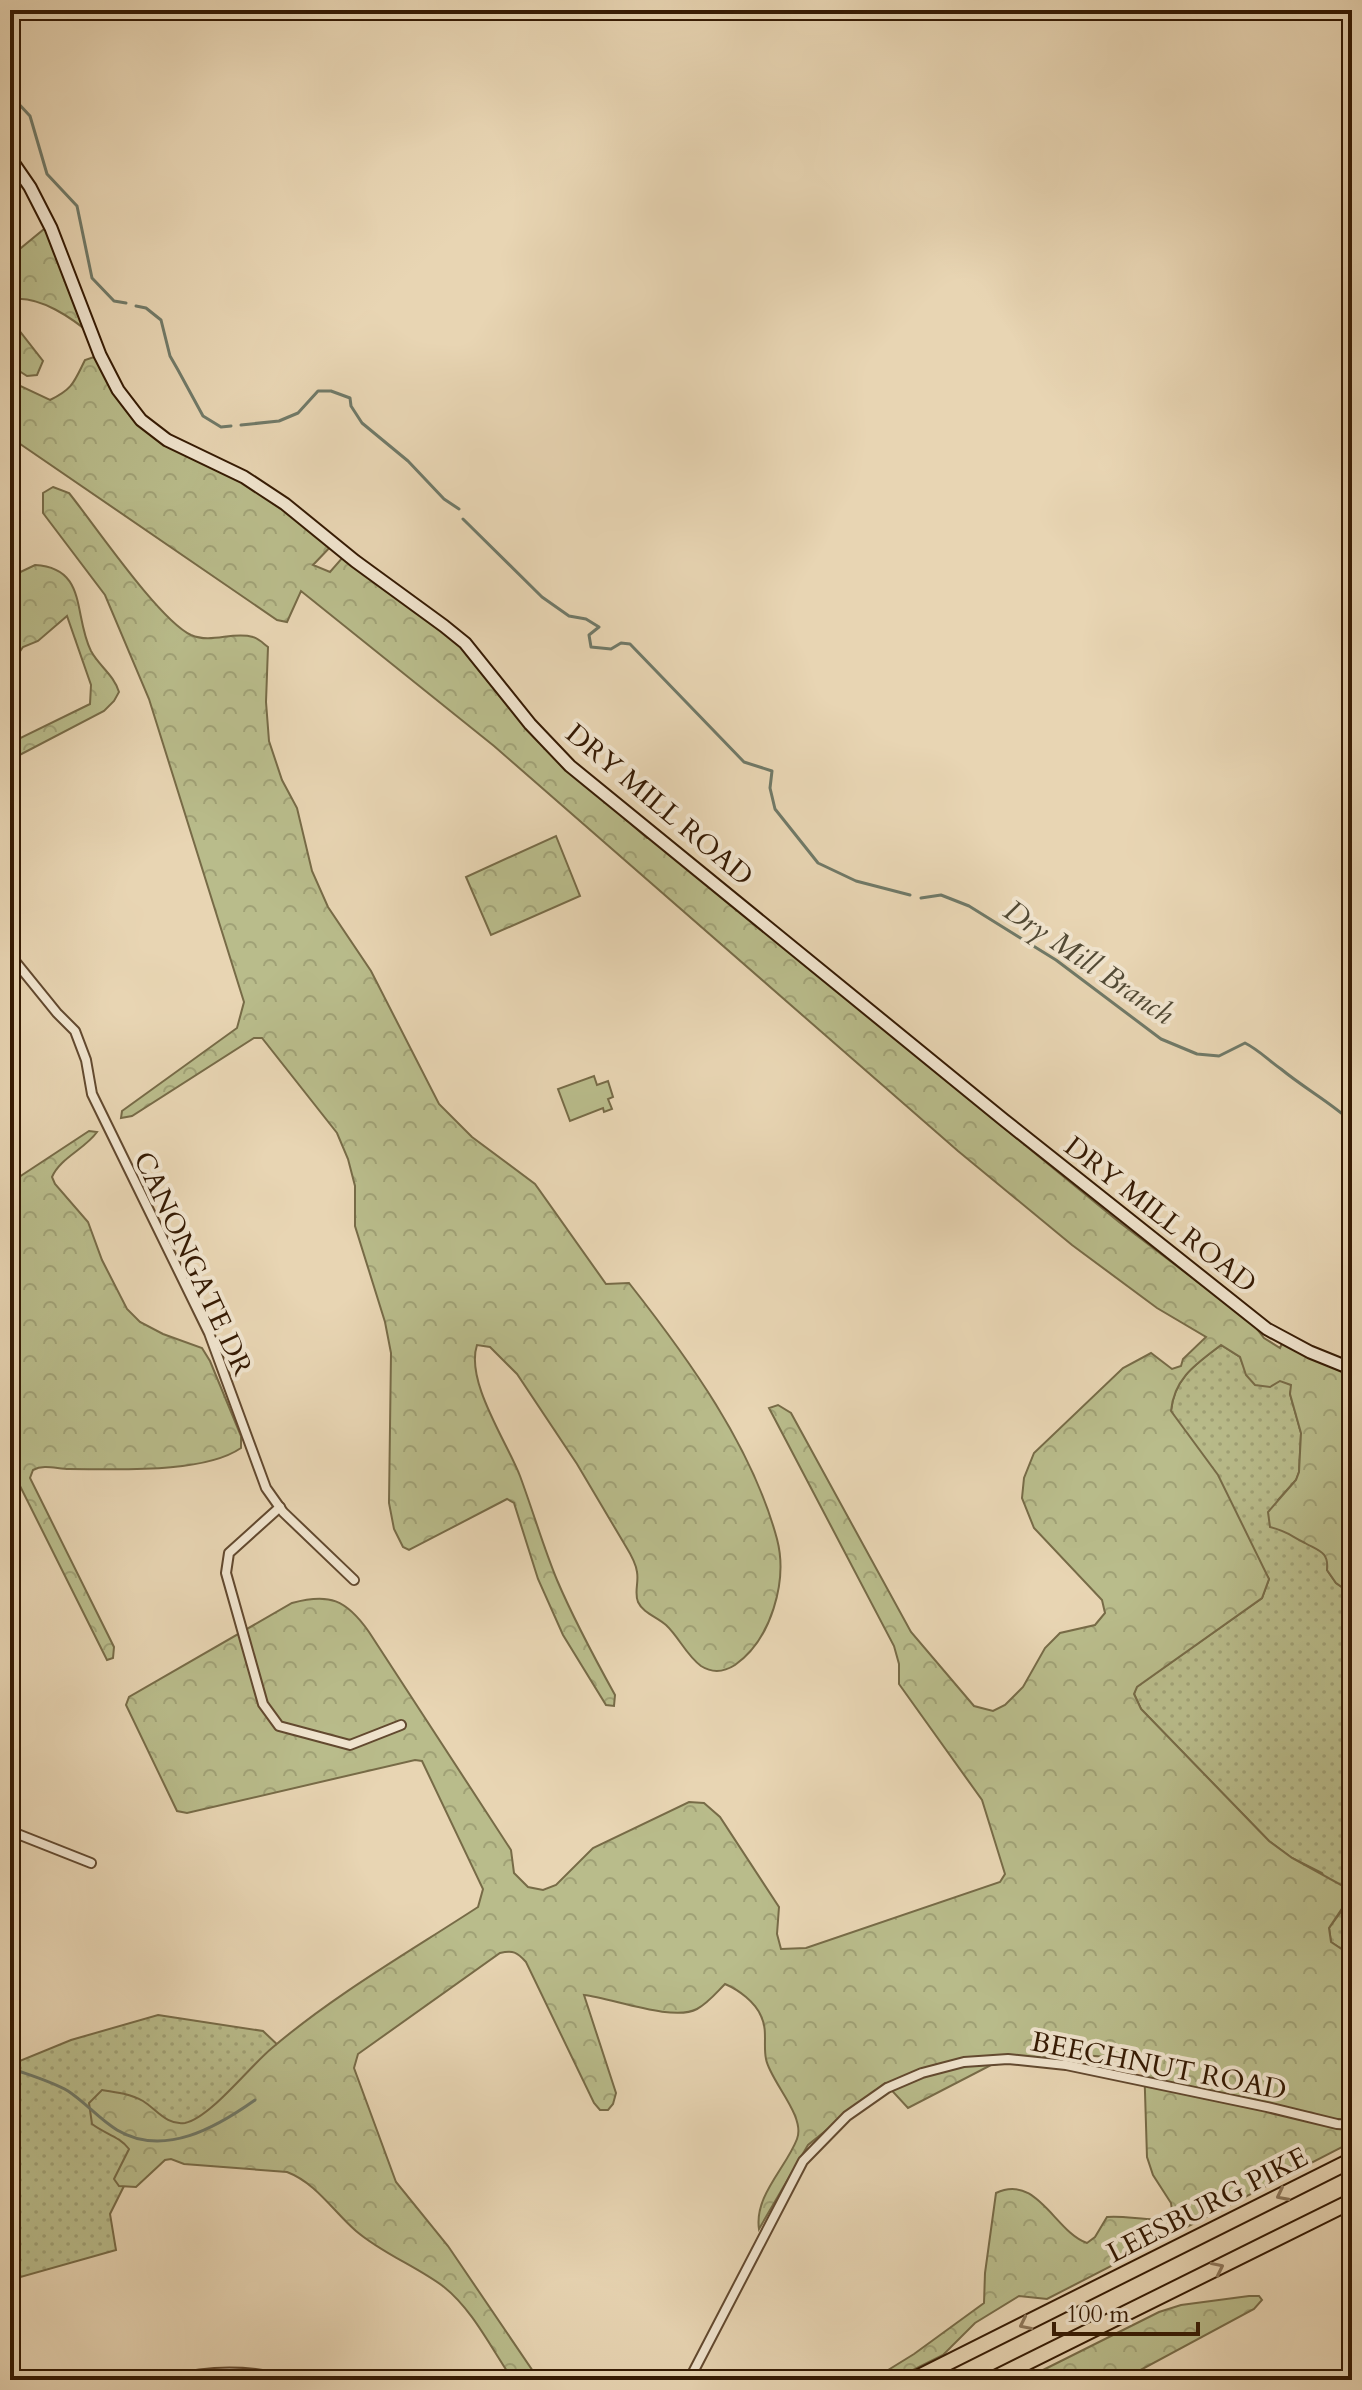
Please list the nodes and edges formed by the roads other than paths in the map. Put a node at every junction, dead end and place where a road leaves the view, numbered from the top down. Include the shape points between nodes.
1 (10, 158) edge
2 (10, 955) edge
3 (1352, 1369) edge
4 (280, 1507) junction
5 (354, 1580) dead end
6 (401, 1725) dead end
7 (10, 1831) edge
8 (91, 1863) dead end
9 (1352, 2125) edge
10 (1352, 2160) edge
11 (1352, 2204) edge
12 (170, 2380) edge
13 (288, 2380) edge
14 (689, 2380) edge
15 (913, 2380) edge
16 (991, 2380) edge

1 - 3 street, DRY MILL ROAD via 51,228 98,350 141,420 167,440 244,477 285,504 444,626 465,643 570,766 1267,1329
2 - 4 street, CANONGATE DR via 75,1031 92,1094 196,1304 266,1488
4 - 5 street, CANONGATE DR
4 - 6 street via 229,1553 226,1573 263,1704 279,1726 350,1745
7 - 8 street
9 - 14 street, BEECHNUT ROAD via 1066,2065 1008,2059 964,2062 922,2073 887,2088 847,2116 803,2161
10 -> 15 highway, LEESBURG PIKE
16 -> 11 highway
12 - 13 street via 230,2372

